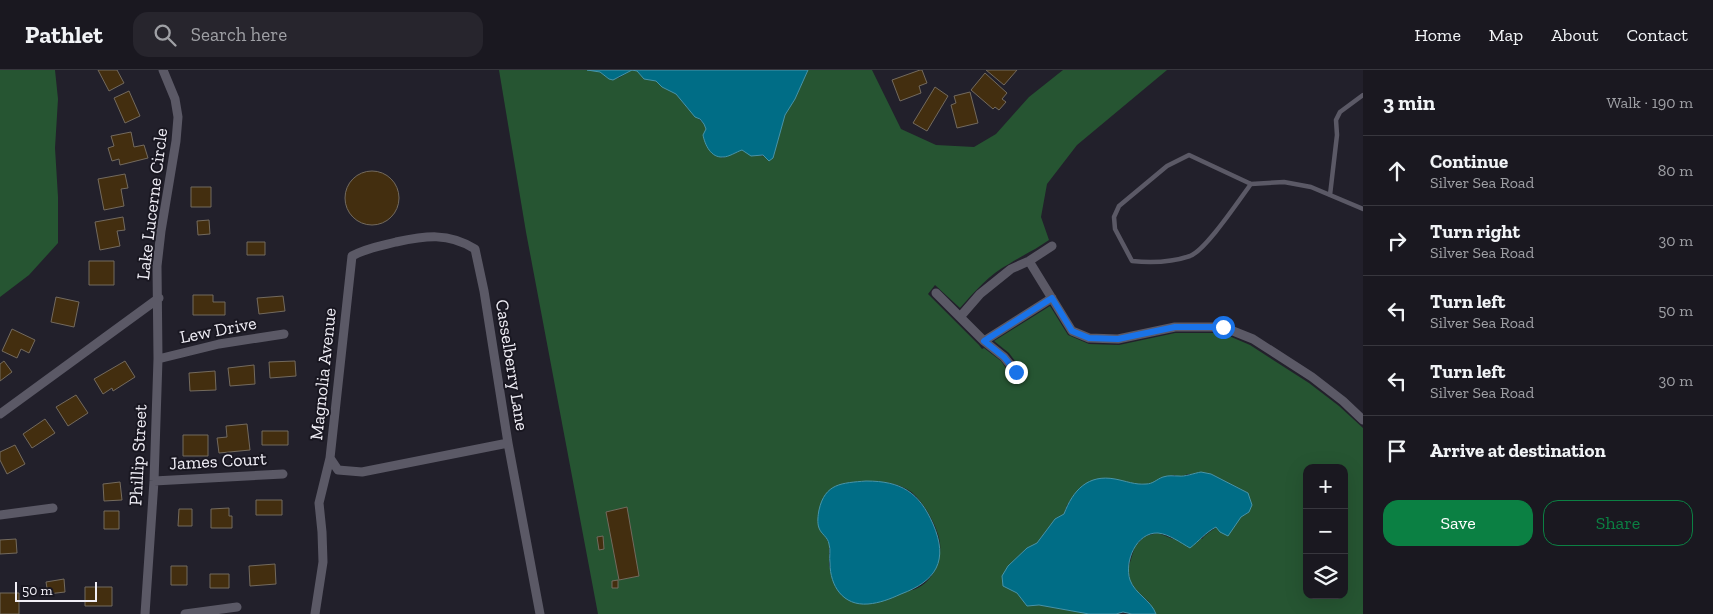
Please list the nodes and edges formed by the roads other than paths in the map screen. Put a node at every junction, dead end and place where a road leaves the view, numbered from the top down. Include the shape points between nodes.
1 (163, 70) edge
2 (1363, 95) edge
3 (1251, 184) junction
4 (1330, 195) junction
5 (1363, 209) edge
6 (1052, 246) dead end
7 (352, 256) joint
8 (1029, 261) junction
9 (936, 293) dead end
10 (158, 298) junction
11 (1052, 298) junction
12 (960, 317) junction
13 (284, 334) dead end
14 (984, 341) junction
15 (158, 359) junction
16 (1016, 372) dead end
17 (0, 414) edge
18 (1363, 420) edge
19 (508, 443) junction
20 (330, 458) junction
21 (283, 474) dead end
22 (154, 481) junction
23 (53, 508) dead end
24 (0, 515) edge
25 (237, 607) dead end
26 (145, 614) edge
27 (185, 614) edge
28 (315, 614) edge
29 (540, 614) edge

1 - 10 street, Lake Lucerne Circle via 178,117 157,266
2 - 4 lane via 1340,112 1336,120
3 - 3 lane via 1189,155 1167,166 1119,206 1114,217 1115,229 1132,261 1154,263 1192,255
3 - 4 lane via 1284,182 1312,187
4 - 5 lane
6 - 8 street
7 - 19 street, Casselberry Lane via 366,248 424,236 445,237 475,249
7 - 20 street, Magnolia Avenue
8 - 11 street
8 - 12 street via 1011,269 980,294
9 - 12 street
10 - 15 street, Phillip Street
10 - 17 street, Lake Lucerne Circle
11 - 14 street
11 - 18 street via 1072,331 1089,338 1118,339 1175,327 1223,327 1252,339 1312,377
12 - 14 street
13 - 15 street, Lew Drive via 219,344
14 - 16 street
15 - 22 street, Phillip Street
19 - 20 street, Magnolia Avenue via 362,472 338,470
19 - 29 street, Casselberry Lane
20 - 28 street via 319,503 323,562
21 - 22 street, James Court
22 - 26 street, Phillip Street
23 - 24 street
25 - 27 street

